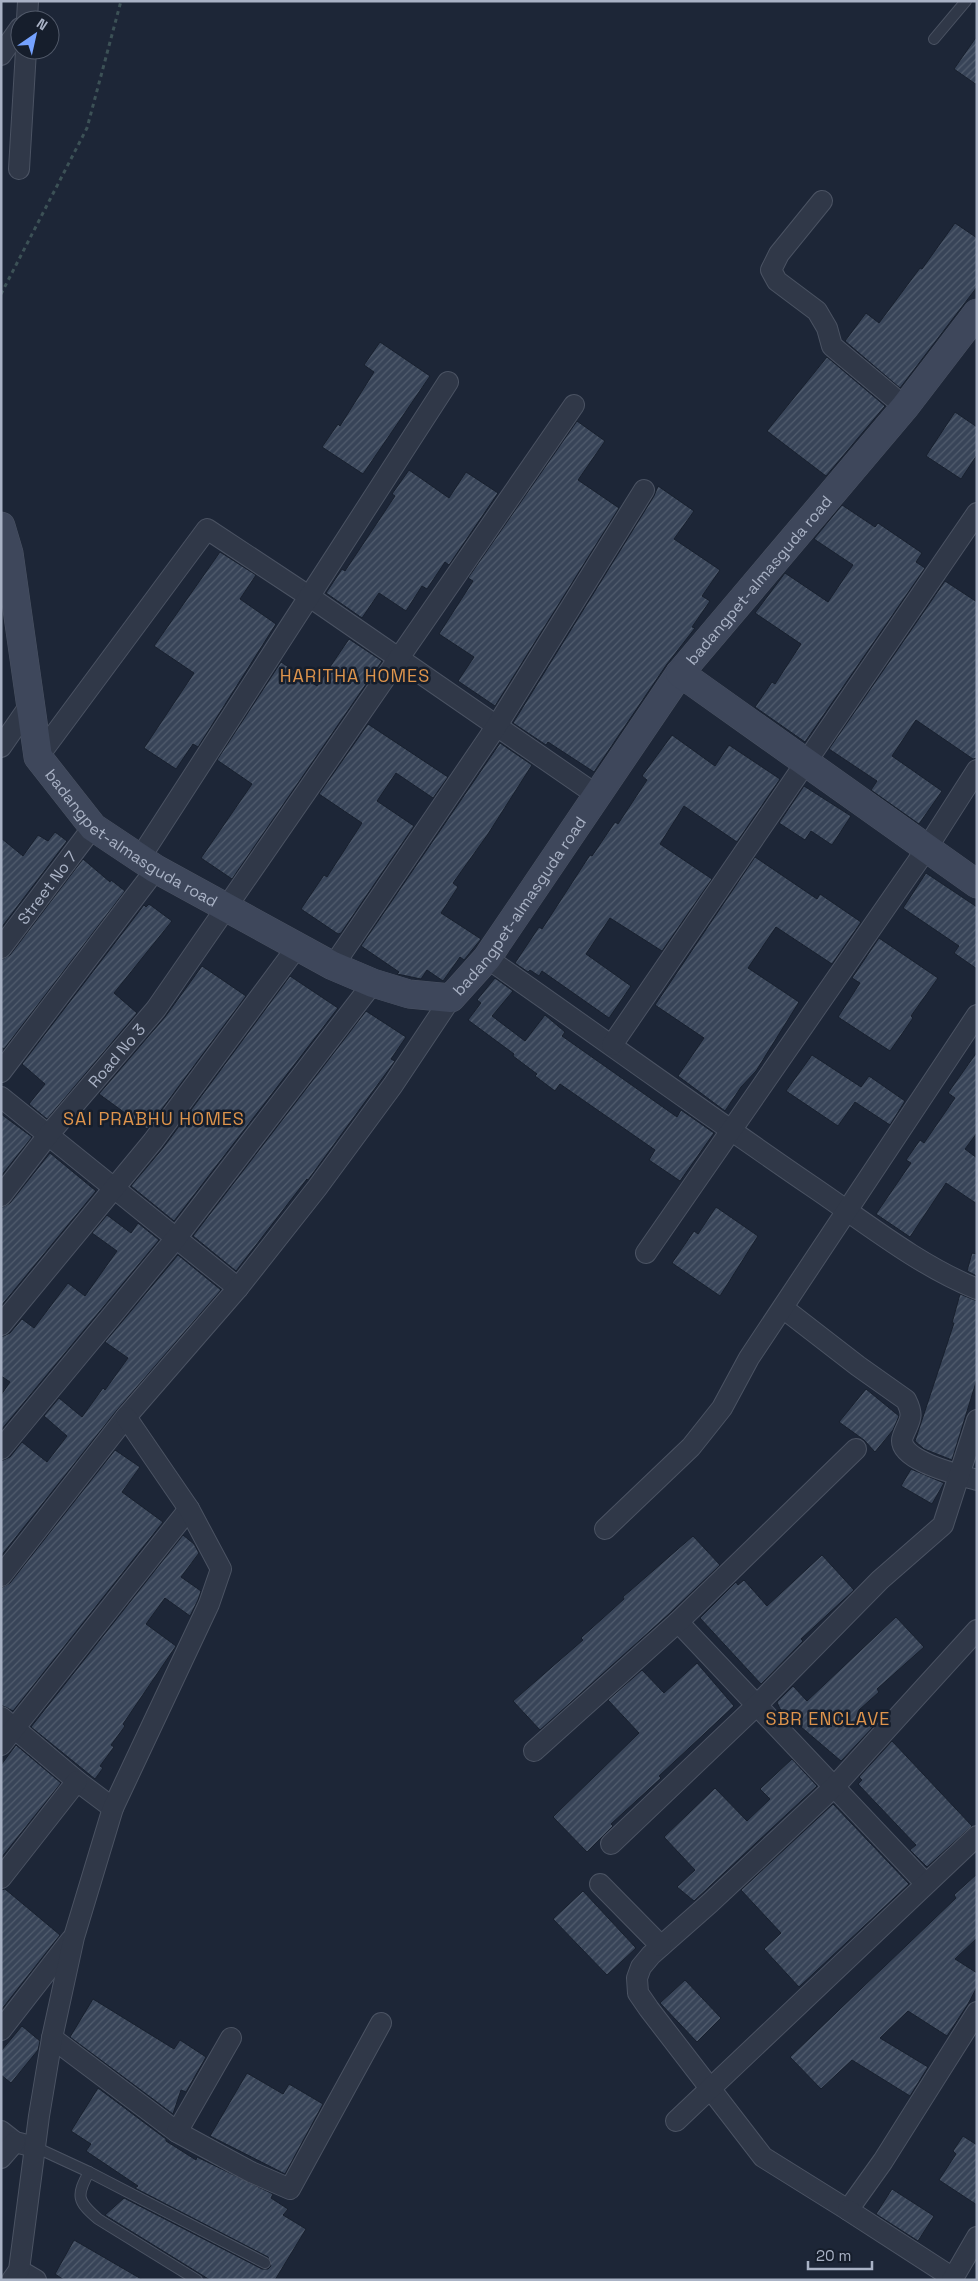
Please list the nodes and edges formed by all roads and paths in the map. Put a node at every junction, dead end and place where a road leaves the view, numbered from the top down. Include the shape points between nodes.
1 (121, 1) edge
2 (966, 1) edge
3 (934, 39) dead end
4 (10, 41) edge
5 (1, 55) edge
6 (25, 60) edge
7 (20, 169) dead end
8 (822, 201) dead end
9 (1, 294) edge
10 (977, 313) edge
11 (448, 382) dead end
12 (574, 405) dead end
13 (905, 407) junction
14 (644, 490) dead end
15 (977, 513) edge
16 (1, 526) edge
17 (5, 558) edge
18 (310, 597) junction
19 (400, 659) junction
20 (680, 673) junction
21 (30, 705) junction
22 (496, 727) junction
23 (1, 748) edge
24 (38, 757) junction
25 (806, 764) junction
26 (977, 770) edge
27 (598, 796) junction
28 (93, 827) junction
29 (927, 848) junction
30 (148, 864) junction
31 (977, 884) edge
32 (227, 909) junction
33 (297, 947) junction
34 (1, 948) edge
35 (488, 958) junction
36 (332, 966) junction
37 (373, 983) junction
38 (451, 998) junction
39 (977, 1015) edge
40 (612, 1045) junction
41 (1, 1072) edge
42 (1, 1097) edge
43 (730, 1131) junction
44 (49, 1134) junction
45 (114, 1186) junction
46 (1, 1196) edge
47 (847, 1211) junction
48 (177, 1237) junction
49 (646, 1253) dead end
50 (238, 1288) junction
51 (977, 1289) edge
52 (783, 1308) junction
53 (1, 1325) edge
54 (126, 1417) junction
55 (977, 1420) edge
56 (1, 1449) edge
57 (856, 1449) dead end
58 (968, 1477) edge
59 (190, 1509) junction
60 (605, 1529) dead end
61 (1, 1576) edge
62 (678, 1622) junction
63 (977, 1630) edge
64 (757, 1705) junction
65 (8, 1722) edge
66 (1, 1745) edge
67 (534, 1751) dead end
68 (77, 1781) junction
69 (835, 1786) junction
70 (113, 1808) junction
71 (977, 1836) edge
72 (611, 1844) dead end
73 (1, 1878) edge
74 (925, 1883) junction
75 (600, 1884) dead end
76 (74, 1937) junction
77 (661, 1946) junction
78 (977, 2012) edge
79 (381, 2023) dead end
80 (1, 2030) edge
81 (52, 2038) junction
82 (231, 2038) dead end
83 (711, 2087) junction
84 (676, 2121) dead end
85 (177, 2132) junction
86 (8, 2136) edge
87 (34, 2147) junction
88 (1, 2158) edge
89 (89, 2172) junction
90 (848, 2210) junction
91 (977, 2237) edge
92 (265, 2263) dead end
93 (22, 2276) edge
94 (952, 2279) edge
95 (197, 2280) edge

1 - 9 path via 88,128
2 - 3 lane
4 - 5 street
6 - 7 street
8 - 13 street via 779,254 772,270 777,281 817,310 832,346
10 - 13 street, badangpet-almasguda road
11 - 18 street
12 - 19 street, Road No 3
13 - 20 street, badangpet-almasguda road
14 - 22 street
15 - 25 street
16 - 17 street, badangpet-almasguda road
17 - 21 street, badangpet-almasguda road
18 - 19 street
18 - 24 street via 207,529
18 - 30 street
19 - 22 street
19 - 32 street, Road No 3
20 - 25 street
20 - 27 street, badangpet-almasguda road
21 - 23 street
21 - 24 street, badangpet-almasguda road
22 - 27 street
22 - 36 street
24 - 28 street, badangpet-almasguda road
25 - 29 street
25 - 40 street
26 - 29 street
27 - 35 street, badangpet-almasguda road
28 - 30 street, badangpet-almasguda road
28 - 34 street, Street No 7
29 - 31 street
29 - 43 street
30 - 32 street, badangpet-almasguda road
30 - 41 street
32 - 33 street, badangpet-almasguda road
32 - 44 street, Road No 3 via 156,1009
33 - 36 street, badangpet-almasguda road
33 - 45 street via 153,1141
35 - 38 street, badangpet-almasguda road
35 - 40 street
36 - 37 street, badangpet-almasguda road
37 - 38 street, badangpet-almasguda road via 409,994
37 - 48 street
38 - 50 street via 393,1085
39 - 47 street
40 - 43 street
42 - 44 street
43 - 47 street
43 - 49 street
44 - 45 street
44 - 46 street, Road No 3
45 - 48 street
45 - 53 street
47 - 51 street via 920,1260
47 - 52 street
48 - 50 street
48 - 56 street
50 - 54 street
52 - 58 street via 906,1400 911,1409 911,1419 902,1439 903,1449 912,1458
52 - 60 street via 749,1358 722,1408 691,1447
54 - 59 street
54 - 61 street
55 - 58 street
57 - 62 street
58 - 64 street via 943,1525 880,1580
59 - 65 street
59 - 70 street via 220,1563 220,1578
62 - 64 street
62 - 67 street
63 - 69 street
64 - 69 street
64 - 72 street
65 - 66 street
65 - 68 street
68 - 70 street
68 - 73 street
69 - 74 street
69 - 77 street
70 - 76 street
71 - 74 street
74 - 83 street
75 - 77 street
76 - 80 street
76 - 81 street
77 - 83 street via 641,1967 636,1978 638,1993
78 - 90 street via 883,2161
79 - 85 street via 290,2189
81 - 85 street
81 - 87 street
82 - 85 street
83 - 84 street
83 - 90 street via 763,2157
86 - 87 street
86 - 88 street
87 - 89 lane
87 - 93 street
89 - 92 lane
89 - 95 lane via 80,2189 84,2207
90 - 94 street
91 - 94 street

